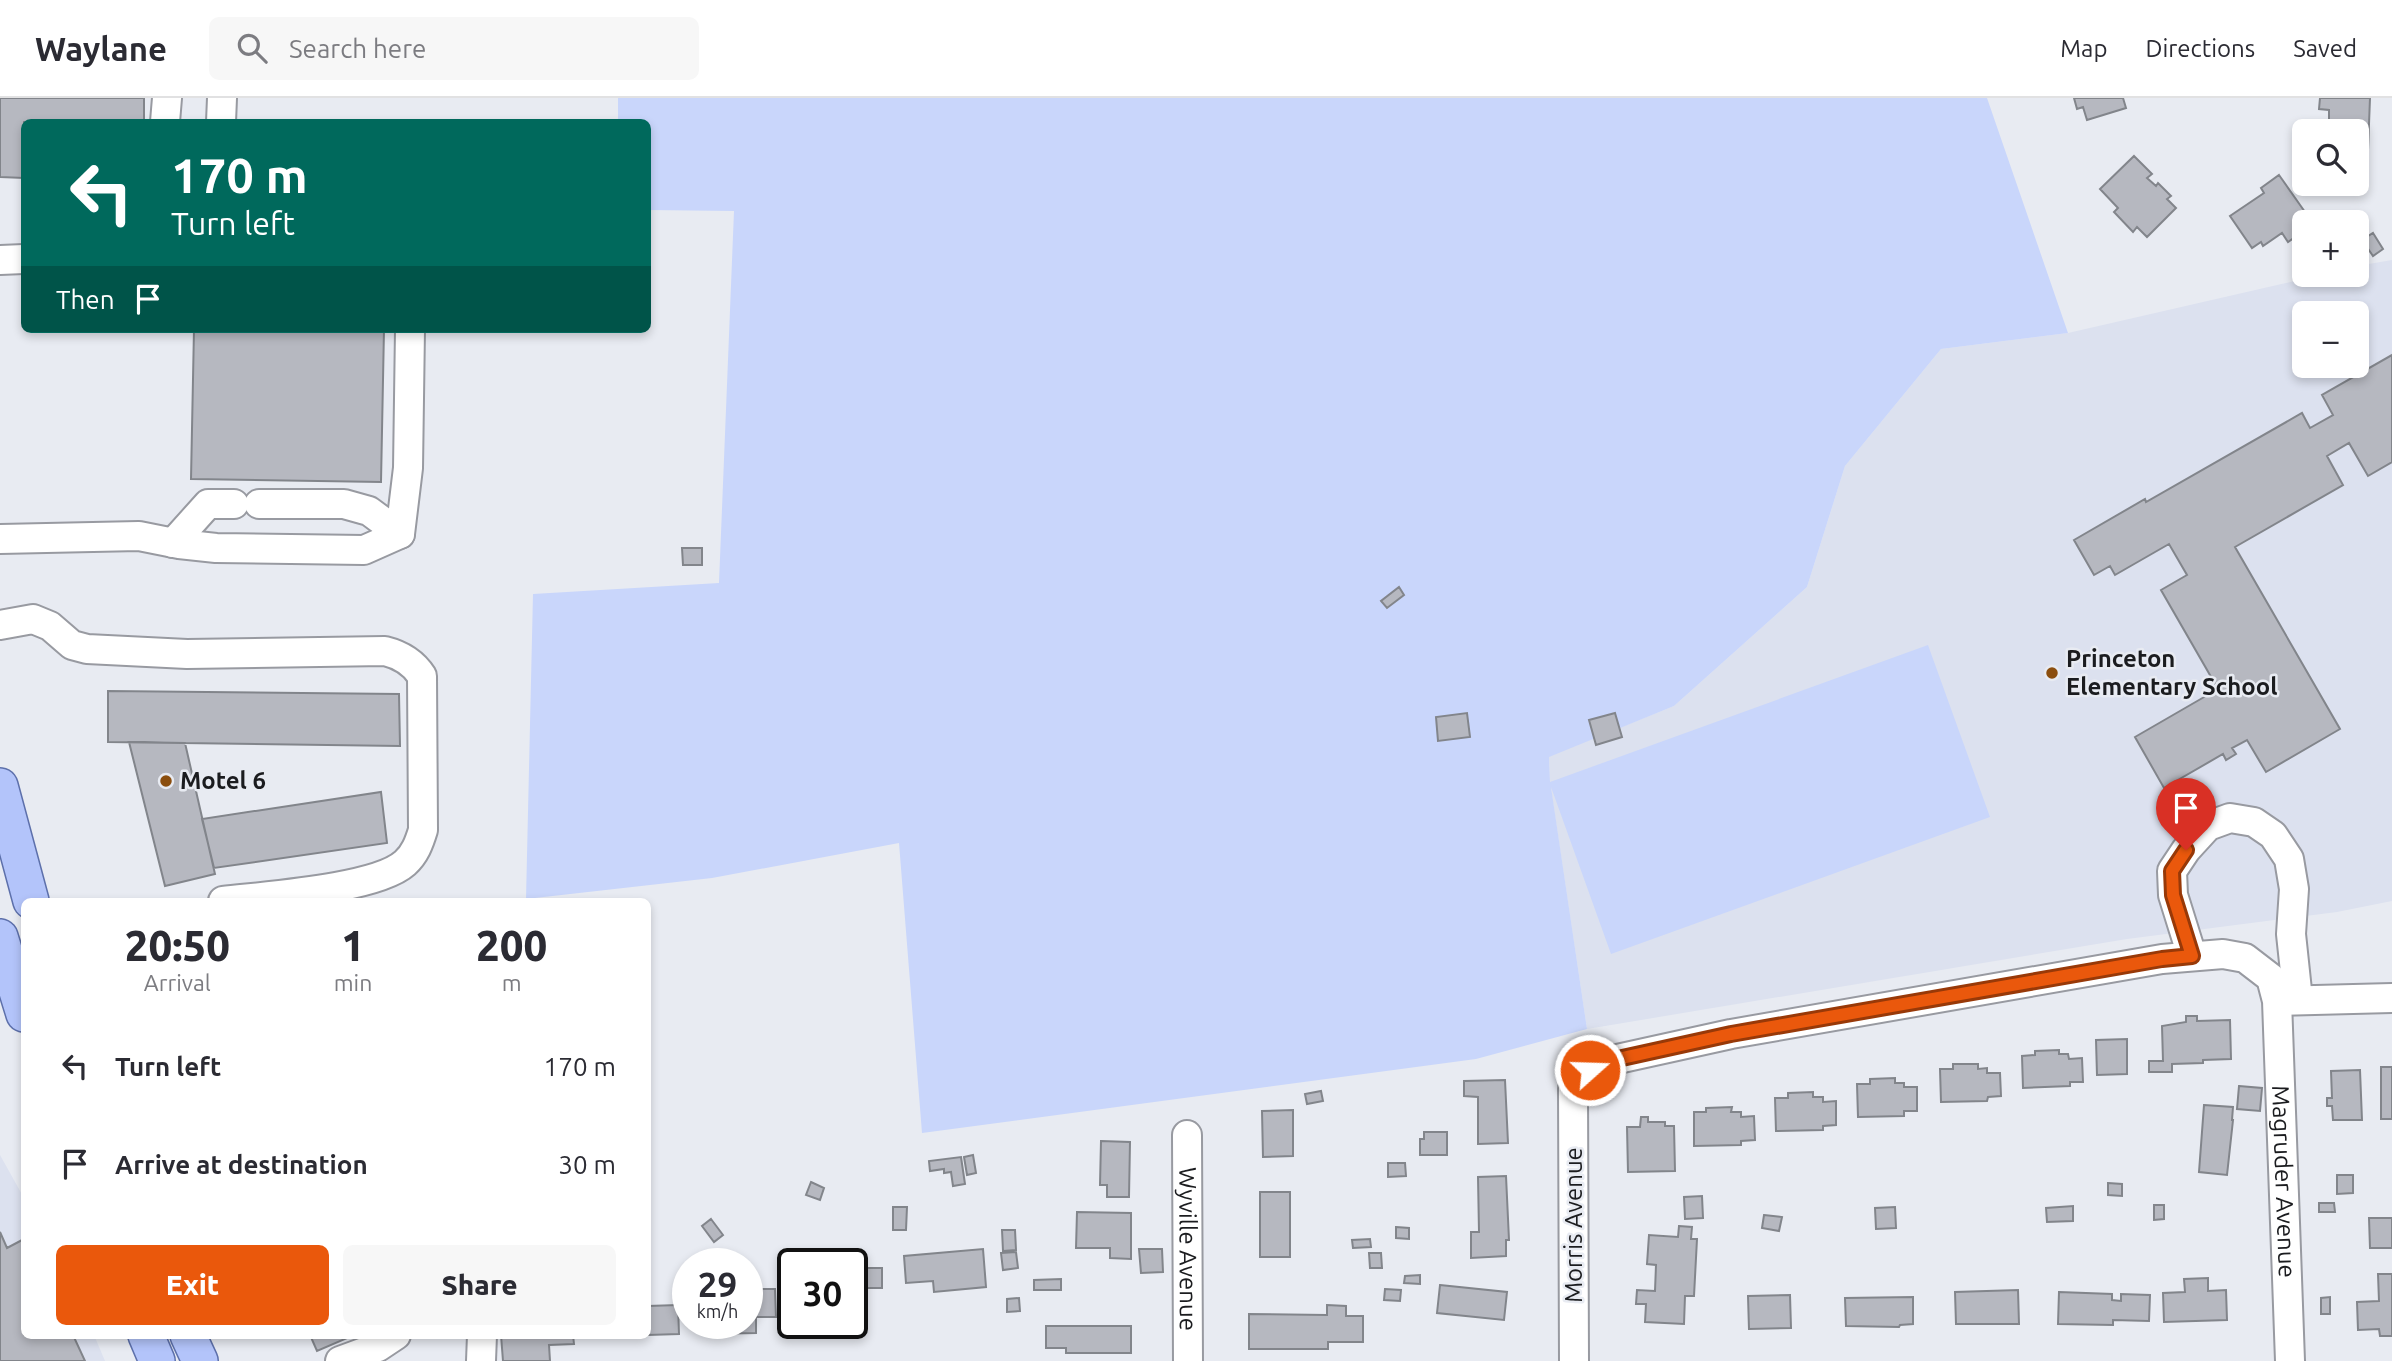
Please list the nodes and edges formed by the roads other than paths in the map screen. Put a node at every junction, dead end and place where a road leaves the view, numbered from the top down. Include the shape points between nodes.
1 (167, 98) edge
2 (222, 98) edge
3 (165, 119) edge
4 (220, 119) edge
5 (21, 259) edge
6 (0, 260) edge
7 (411, 333) edge
8 (400, 534) junction
9 (0, 539) edge
10 (173, 543) junction
11 (0, 625) edge
12 (0, 786) edge
13 (30, 898) edge
14 (246, 898) edge
15 (9, 939) edge
16 (2192, 956) junction
17 (2392, 998) edge
18 (21, 999) edge
19 (2288, 1001) junction
20 (1187, 1135) dead end
21 (148, 1339) edge
22 (190, 1339) edge
23 (390, 1339) edge
24 (482, 1339) edge
25 (157, 1361) edge
26 (200, 1361) edge
27 (340, 1361) edge
28 (481, 1361) edge
29 (1188, 1361) edge
30 (1574, 1361) edge
31 (2290, 1361) edge

1 - 3 street
2 - 4 street
5 - 6 street
7 - 8 street via 408,468
8 - 10 street via 364,550
8 - 10 street via 369,511 344,503 208,504
9 - 10 street via 139,536
11 - 14 street via 33,619 50,626 72,645 87,649 187,654 385,651 415,665 422,676 423,830 413,854 389,873 353,884
12 - 13 main road
15 - 18 main road
16 - 19 street via 2245,958 2271,978
16 - 19 street, Magruder Avenue via 2173,895 2172,871 2208,826 2230,818 2254,822 2273,835 2289,859 2294,889
16 - 30 street, Morris Avenue via 1731,1034 1613,1060 1581,1076 1573,1088
17 - 19 street
19 - 31 street, Magruder Avenue
20 - 29 street, Wyville Avenue
21 - 25 main road
22 - 26 main road
23 - 27 street
24 - 28 street

